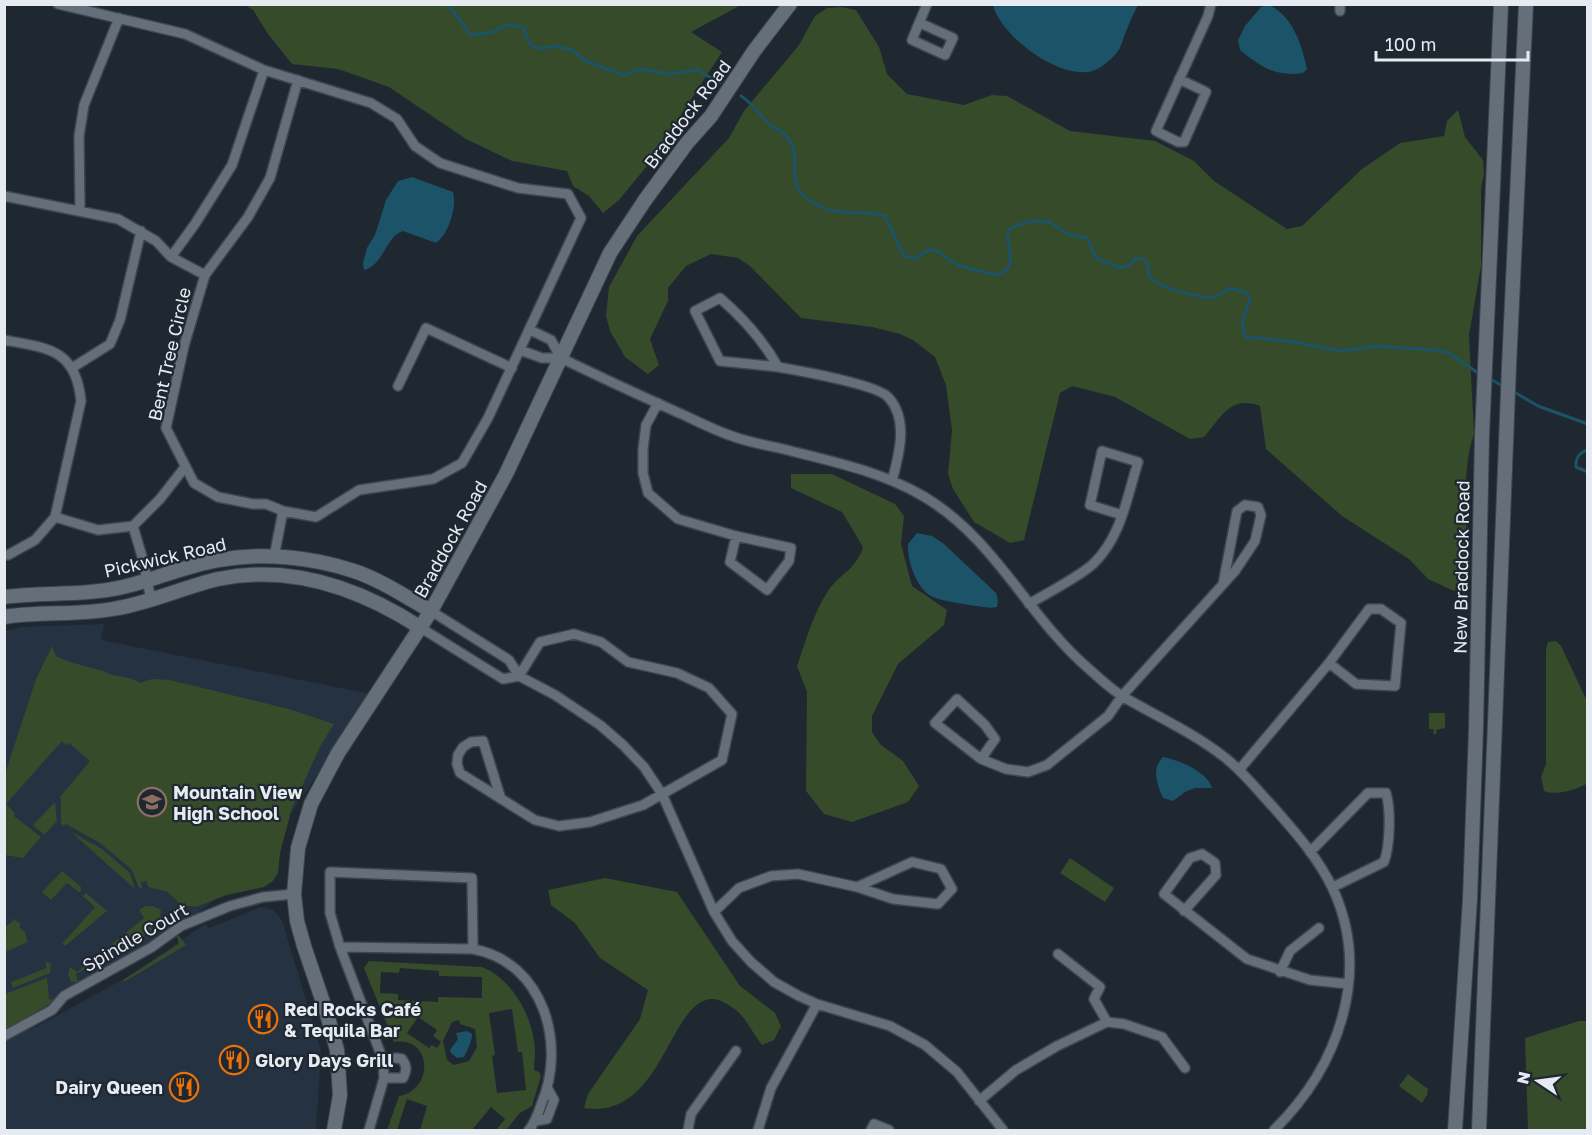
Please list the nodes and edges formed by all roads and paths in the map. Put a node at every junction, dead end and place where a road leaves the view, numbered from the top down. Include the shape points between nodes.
1 (58, 4) edge
2 (790, 4) edge
3 (927, 4) edge
4 (1211, 4) edge
5 (1502, 4) edge
6 (1526, 4) edge
7 (119, 18) junction
8 (920, 22) dead end
9 (264, 70) junction
10 (1179, 79) junction
11 (298, 80) junction
12 (4, 196) edge
13 (80, 210) junction
14 (141, 231) junction
15 (171, 257) junction
16 (205, 275) junction
17 (530, 330) junction
18 (4, 340) edge
19 (520, 350) junction
20 (561, 358) junction
21 (778, 367) junction
22 (72, 368) junction
23 (512, 368) junction
24 (398, 386) dead end
25 (658, 403) junction
26 (185, 467) junction
27 (892, 480) junction
28 (284, 511) junction
29 (1122, 515) junction
30 (55, 517) junction
31 (133, 526) junction
32 (736, 536) junction
33 (4, 555) edge
34 (274, 557) junction
35 (147, 580) junction
36 (1223, 584) junction
37 (4, 597) edge
38 (151, 600) junction
39 (1029, 604) junction
40 (431, 611) junction
41 (4, 617) edge
42 (421, 628) junction
43 (1329, 663) junction
44 (519, 676) junction
45 (1122, 696) junction
46 (981, 759) junction
47 (1239, 770) junction
48 (662, 794) junction
49 (501, 799) junction
50 (1310, 852) junction
51 (858, 887) junction
52 (1333, 887) junction
53 (294, 894) junction
54 (1184, 911) junction
55 (714, 912) junction
56 (1319, 928) dead end
57 (340, 947) junction
58 (473, 949) junction
59 (1058, 954) dead end
60 (1280, 972) junction
61 (1348, 984) junction
62 (818, 1004) junction
63 (1107, 1022) junction
64 (4, 1036) edge
65 (736, 1051) dead end
66 (383, 1060) junction
67 (1185, 1068) dead end
68 (384, 1078) junction
69 (979, 1101) junction
70 (334, 1131) edge
71 (369, 1131) edge
72 (529, 1131) edge
73 (688, 1131) edge
74 (758, 1131) edge
75 (871, 1131) edge
76 (889, 1131) edge
77 (1003, 1131) edge
78 (1274, 1131) edge
79 (1455, 1131) edge
80 (1479, 1131) edge

1 - 7 street, Bent Tree Circle
2 - 20 main road, Braddock Road via 626,228 598,275
3 - 8 street
4 - 10 street
5 - 79 main road, New Braddock Road via 1482,436 1468,933
6 - 80 main road
7 - 9 street, Bent Tree Circle via 185,34
7 - 13 street via 84,105 79,136
9 - 11 street, Bent Tree Circle
9 - 15 street via 232,165
10 - 10 street via 1156,131 1184,142 1206,92
11 - 16 street, Bent Tree Circle via 270,178 248,217
11 - 17 street, Bent Tree Circle via 371,103 398,119 415,146 440,163 518,188 568,194 580,218
12 - 13 street, Bent Tree Circle
13 - 14 street, Bent Tree Circle via 118,219
14 - 15 street, Bent Tree Circle
14 - 22 street via 120,320 110,344
15 - 16 street, Bent Tree Circle
16 - 26 street, Bent Tree Circle via 166,428
17 - 19 street, Bent Tree Circle
17 - 20 street via 551,340
18 - 22 street via 45,348
19 - 20 street via 542,358
19 - 23 street, Bent Tree Circle
20 - 25 street
20 - 40 main road, Braddock Road via 506,474
21 - 21 street via 720,361 695,311 720,298 765,345
21 - 27 street via 860,384 887,395 897,410 901,430
22 - 30 street via 81,400
23 - 24 street via 426,328
23 - 28 street, Bent Tree Circle via 462,463 433,479 359,490 316,517
25 - 27 street via 728,435
25 - 32 street via 646,424 643,449 648,493 678,519
26 - 28 street, Bent Tree Circle via 194,483 219,496
26 - 31 street
27 - 39 street via 932,502 969,530
28 - 34 street
29 - 29 street via 1138,462 1102,451 1090,505
29 - 39 street via 1108,545 1092,565
30 - 31 street via 98,530
30 - 33 street via 35,540
31 - 35 street
32 - 32 street via 730,561 767,590 789,561 791,548
34 - 35 main road, Pickwick Road via 220,559
34 - 40 main road, Pickwick Road via 356,572
35 - 37 main road, Pickwick Road via 93,592
35 - 38 street
36 - 36 street via 1255,541 1261,515 1258,507 1245,505 1237,511
36 - 45 street
38 - 41 main road, Pickwick Road via 99,611
38 - 42 main road, Pickwick Road via 220,579 293,576 353,591
39 - 45 street via 1066,648
40 - 42 main road, Braddock Road
40 - 44 street via 509,660
42 - 44 street via 503,679
42 - 53 main road, Braddock Road via 338,753 318,791 298,848
43 - 43 street via 1369,609 1381,609 1401,624 1395,686 1356,684
43 - 47 street
44 - 48 street via 600,725 644,767
44 - 48 street via 540,642 574,634 601,642 628,662 676,673 709,688 732,714 722,760
45 - 46 street via 1108,716 1047,765 1028,772
45 - 47 street via 1185,731
46 - 46 street via 935,723 957,699 995,738
47 - 50 street
48 - 49 street via 643,805 590,822 559,826 535,820
48 - 55 street
49 - 49 street via 460,773 458,754 471,742 483,741
50 - 52 street
50 - 52 street via 1368,794 1386,793 1388,853 1384,862
51 - 51 street via 912,862 941,869 952,889 938,904 893,898
51 - 55 street via 798,874 771,876 739,888
52 - 61 street via 1350,951
53 - 64 street, Spindle Court via 230,906 181,926 64,996 52,1010
53 - 70 main road, Braddock Road via 297,921 337,1050 340,1081
54 - 54 street via 1164,894 1190,858 1202,854 1215,862 1216,875
54 - 60 street via 1247,959
55 - 62 street via 751,962 782,986
56 - 60 street via 1290,951
57 - 58 street
57 - 58 street via 330,913 330,872 472,878
57 - 66 street
58 - 72 street via 502,958 525,978 540,1000 550,1026 552,1058 548,1089
59 - 63 street via 1100,987 1094,999
60 - 61 street
61 - 78 street via 1343,1021 1335,1043 1309,1088
62 - 69 street via 910,1035 957,1072
62 - 74 street via 771,1088
63 - 67 street via 1162,1037
63 - 69 street via 1016,1070
65 - 73 street via 691,1114
66 - 68 street
66 - 68 street via 402,1059 406,1065 403,1078
68 - 71 street
69 - 77 street
75 - 76 street via 874,1124

